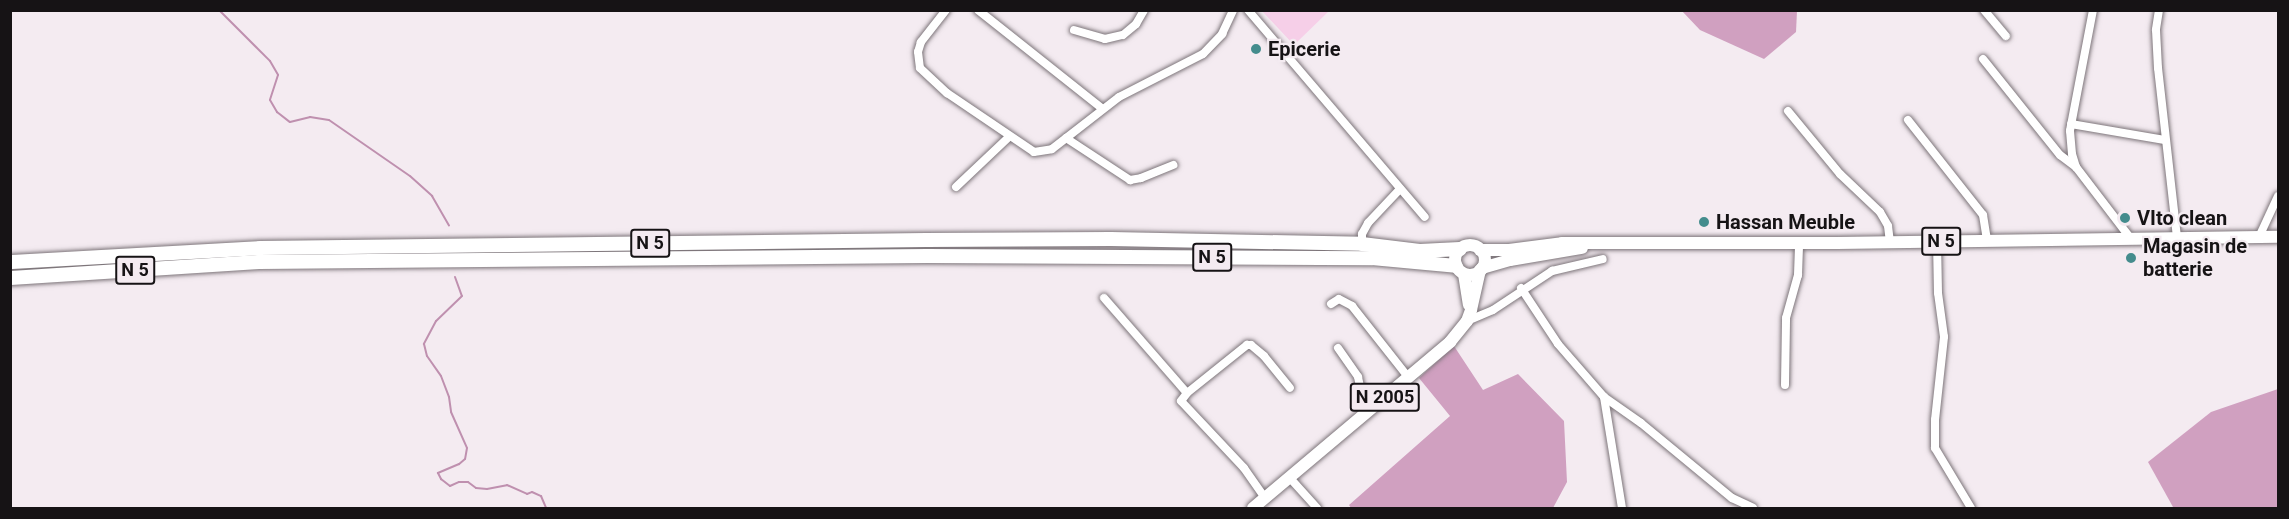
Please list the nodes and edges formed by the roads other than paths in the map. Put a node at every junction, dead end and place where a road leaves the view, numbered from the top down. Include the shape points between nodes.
1 (946, 10) edge
2 (978, 10) edge
3 (1144, 10) edge
4 (1233, 10) edge
5 (1248, 10) edge
6 (1984, 10) edge
7 (2093, 10) edge
8 (2159, 10) edge
9 (1074, 30) dead end
10 (2006, 36) dead end
11 (1983, 59) dead end
12 (1103, 109) junction
13 (1788, 111) dead end
14 (1908, 120) dead end
15 (2071, 124) junction
16 (1010, 136) junction
17 (1066, 138) junction
18 (2166, 140) junction
19 (1173, 165) dead end
20 (2076, 167) junction
21 (956, 187) dead end
22 (1400, 189) junction
23 (2278, 196) edge
24 (1425, 217) dead end
25 (2259, 237) junction
26 (2278, 237) edge
27 (2176, 238) junction
28 (2131, 239) junction
29 (1937, 241) junction
30 (1987, 241) junction
31 (1890, 242) junction
32 (1799, 243) junction
33 (1362, 244) junction
34 (1604, 244) junction
35 (1460, 249) junction
36 (1480, 250) junction
37 (1399, 259) junction
38 (1603, 259) dead end
39 (10, 262) edge
40 (1481, 269) junction
41 (1460, 270) junction
42 (10, 278) edge
43 (1521, 288) junction
44 (1104, 298) dead end
45 (1331, 303) dead end
46 (1467, 321) junction
47 (1338, 348) dead end
48 (1408, 377) junction
49 (1785, 385) dead end
50 (1290, 388) dead end
51 (1187, 393) junction
52 (1604, 398) junction
53 (1369, 410) junction
54 (1290, 477) junction
55 (1265, 498) junction
56 (1253, 508) edge
57 (1317, 508) edge
58 (1622, 508) edge
59 (1753, 508) edge
60 (1971, 508) edge

1 - 16 street via 921,42 917,61 920,68 947,93
2 - 12 street
3 - 9 street via 1123,35 1105,39
4 - 12 street via 1222,33 1203,54
5 - 22 street
6 - 10 street
7 - 15 street
8 - 18 street via 2158,68
11 - 20 street via 2060,155
12 - 17 street
13 - 31 street via 1840,174 1880,212 1888,226
14 - 30 street via 1983,216
15 - 18 street
15 - 20 street via 2070,146
16 - 17 street via 1034,152 1052,149
16 - 21 street
17 - 19 street via 1130,180
18 - 27 street
20 - 28 street
22 - 24 street
22 - 33 street via 1365,228
23 - 25 street
25 - 26 main road, N 5
25 - 27 main road, N 5
27 - 28 main road, N 5
28 - 30 main road, N 5
29 - 30 main road, N 5
29 - 31 main road, N 5
29 - 60 street via 1944,337 1935,448
31 - 32 main road, N 5
32 - 34 main road, N 5
32 - 49 street via 1798,275 1786,318
33 - 35 highway, N 5 via 1420,251
33 - 37 highway via 1368,253
33 - 39 highway, N 5 via 1111,239 449,245 260,248
34 - 36 main road, N 5 via 1562,243
34 - 40 main road, N 5 via 1510,260
35 - 36 main road, N 5 via 1469,245
35 - 41 main road via 1455,257
36 - 40 main road via 1484,258
37 - 41 highway, N 5
37 - 42 highway, N 5 via 927,256 259,262
38 - 43 street via 1552,271
40 - 41 main road, N 5 via 1474,274
40 - 46 main road, N 2005
41 - 46 main road via 1470,299
43 - 46 street via 1492,310
43 - 52 street via 1558,344
44 - 51 street
45 - 48 street via 1340,299 1352,306
46 - 48 main road, N 2005 via 1450,342
47 - 53 street via 1358,377 1362,400
48 - 53 main road, N 2005
50 - 51 street via 1264,356 1247,345
51 - 55 street via 1181,401 1244,468
52 - 58 street
52 - 59 street via 1641,423 1729,496
53 - 54 main road, N 2005
54 - 55 main road, N 2005
54 - 57 street
55 - 56 main road, N 2005

